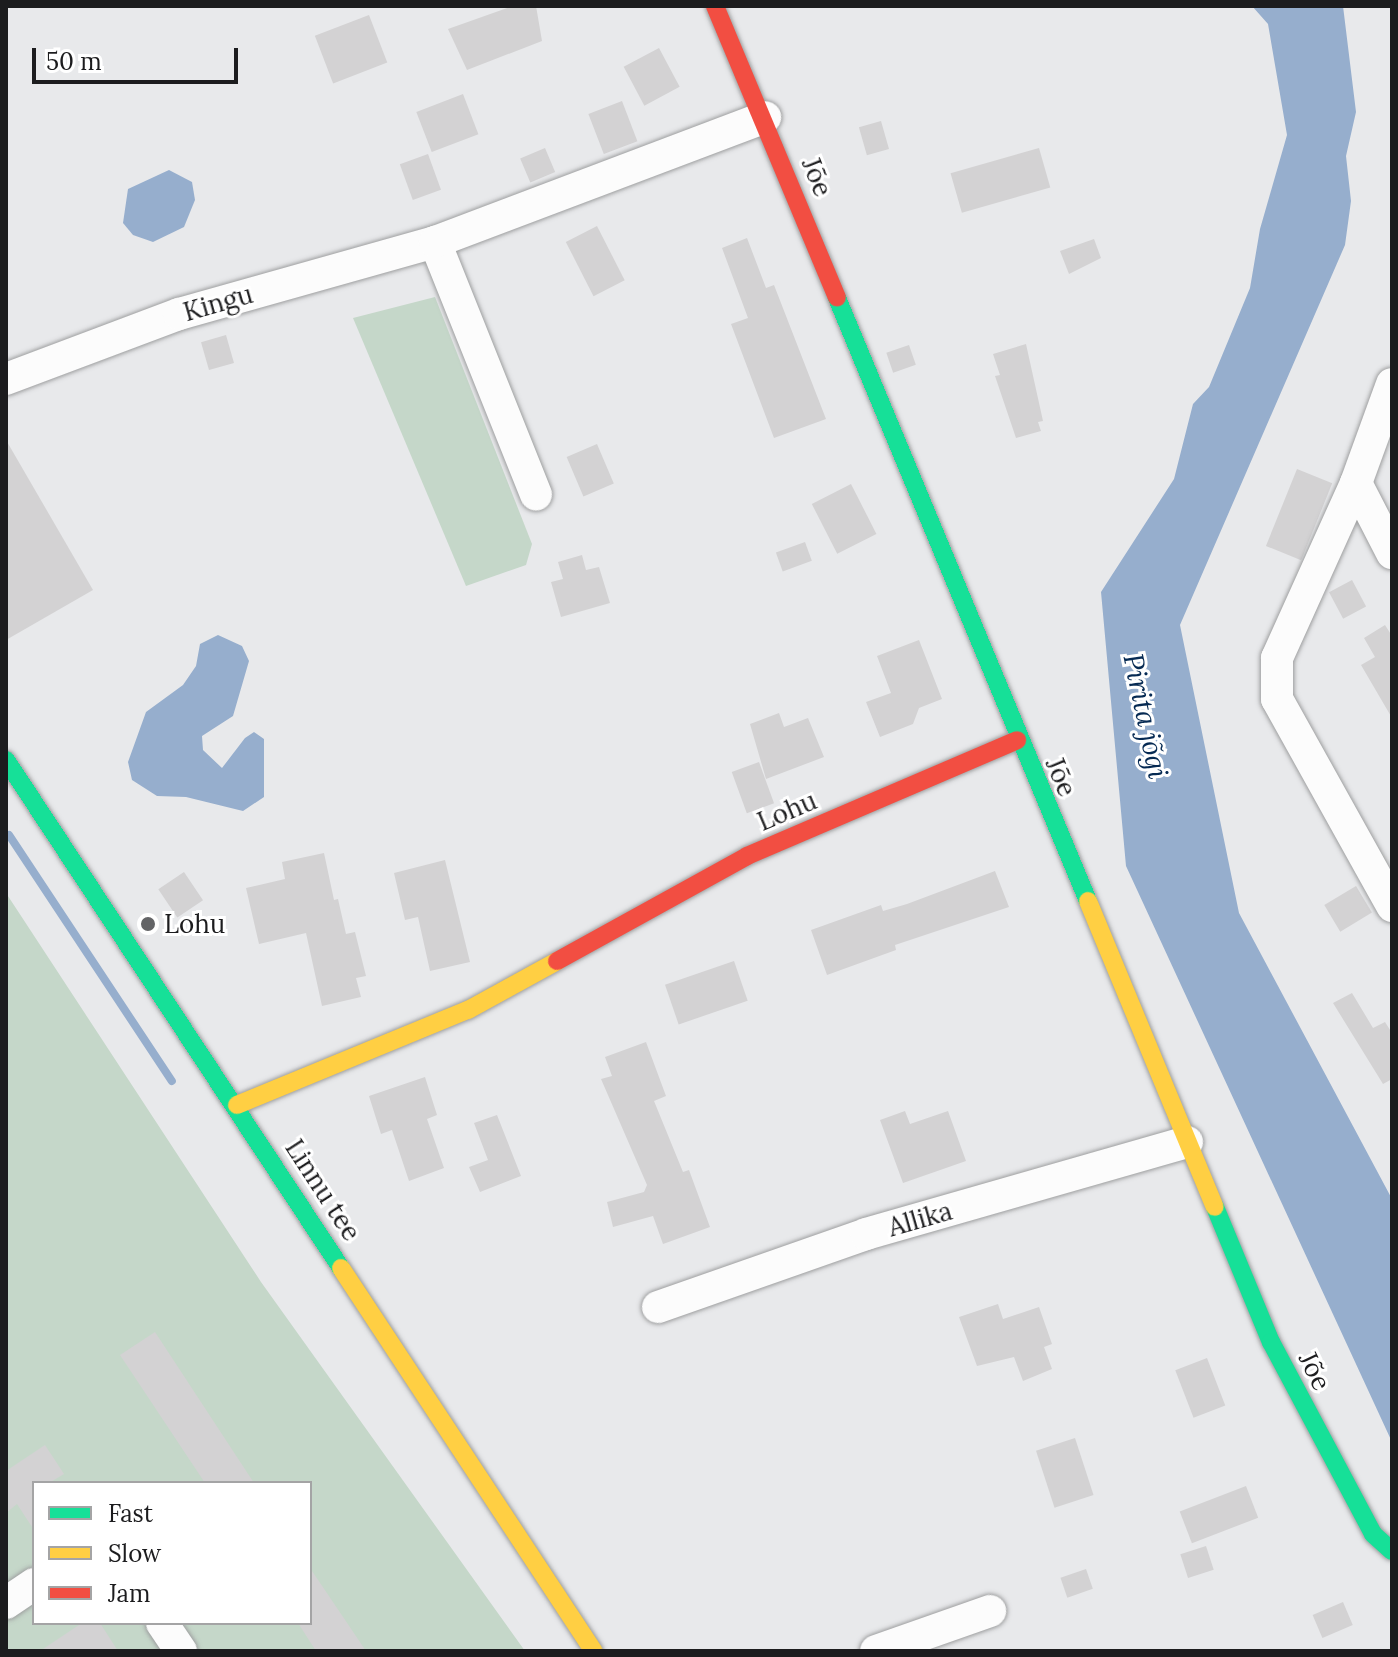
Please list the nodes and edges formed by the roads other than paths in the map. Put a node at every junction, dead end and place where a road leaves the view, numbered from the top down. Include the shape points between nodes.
1 (715, 6) edge
2 (765, 117) junction
3 (435, 242) junction
4 (6, 379) edge
5 (1392, 384) edge
6 (1356, 483) junction
7 (536, 495) dead end
8 (1392, 553) edge
9 (1017, 740) junction
10 (6, 760) edge
11 (1392, 906) edge
12 (237, 1105) junction
13 (1187, 1142) junction
14 (658, 1307) dead end
15 (1392, 1551) edge
16 (32, 1585) edge
17 (6, 1603) edge
18 (990, 1611) dead end
19 (163, 1625) edge
20 (181, 1651) edge
21 (594, 1651) edge
22 (876, 1651) edge

1 - 2 street, Jõe
2 - 3 street, Kingu
2 - 9 street, Jõe
3 - 4 street, Kingu via 179,314
3 - 7 street
5 - 6 street
6 - 8 street
6 - 11 street via 1277,658 1277,699
9 - 12 street, Lohu via 747,856 468,1010
9 - 13 street, Jõe
10 - 12 street, Linnu tee
12 - 21 street, Linnu tee
13 - 14 street, Allika via 866,1234
13 - 15 street, Jõe via 1271,1342 1325,1450 1373,1534
16 - 17 street
18 - 22 street
19 - 20 street

